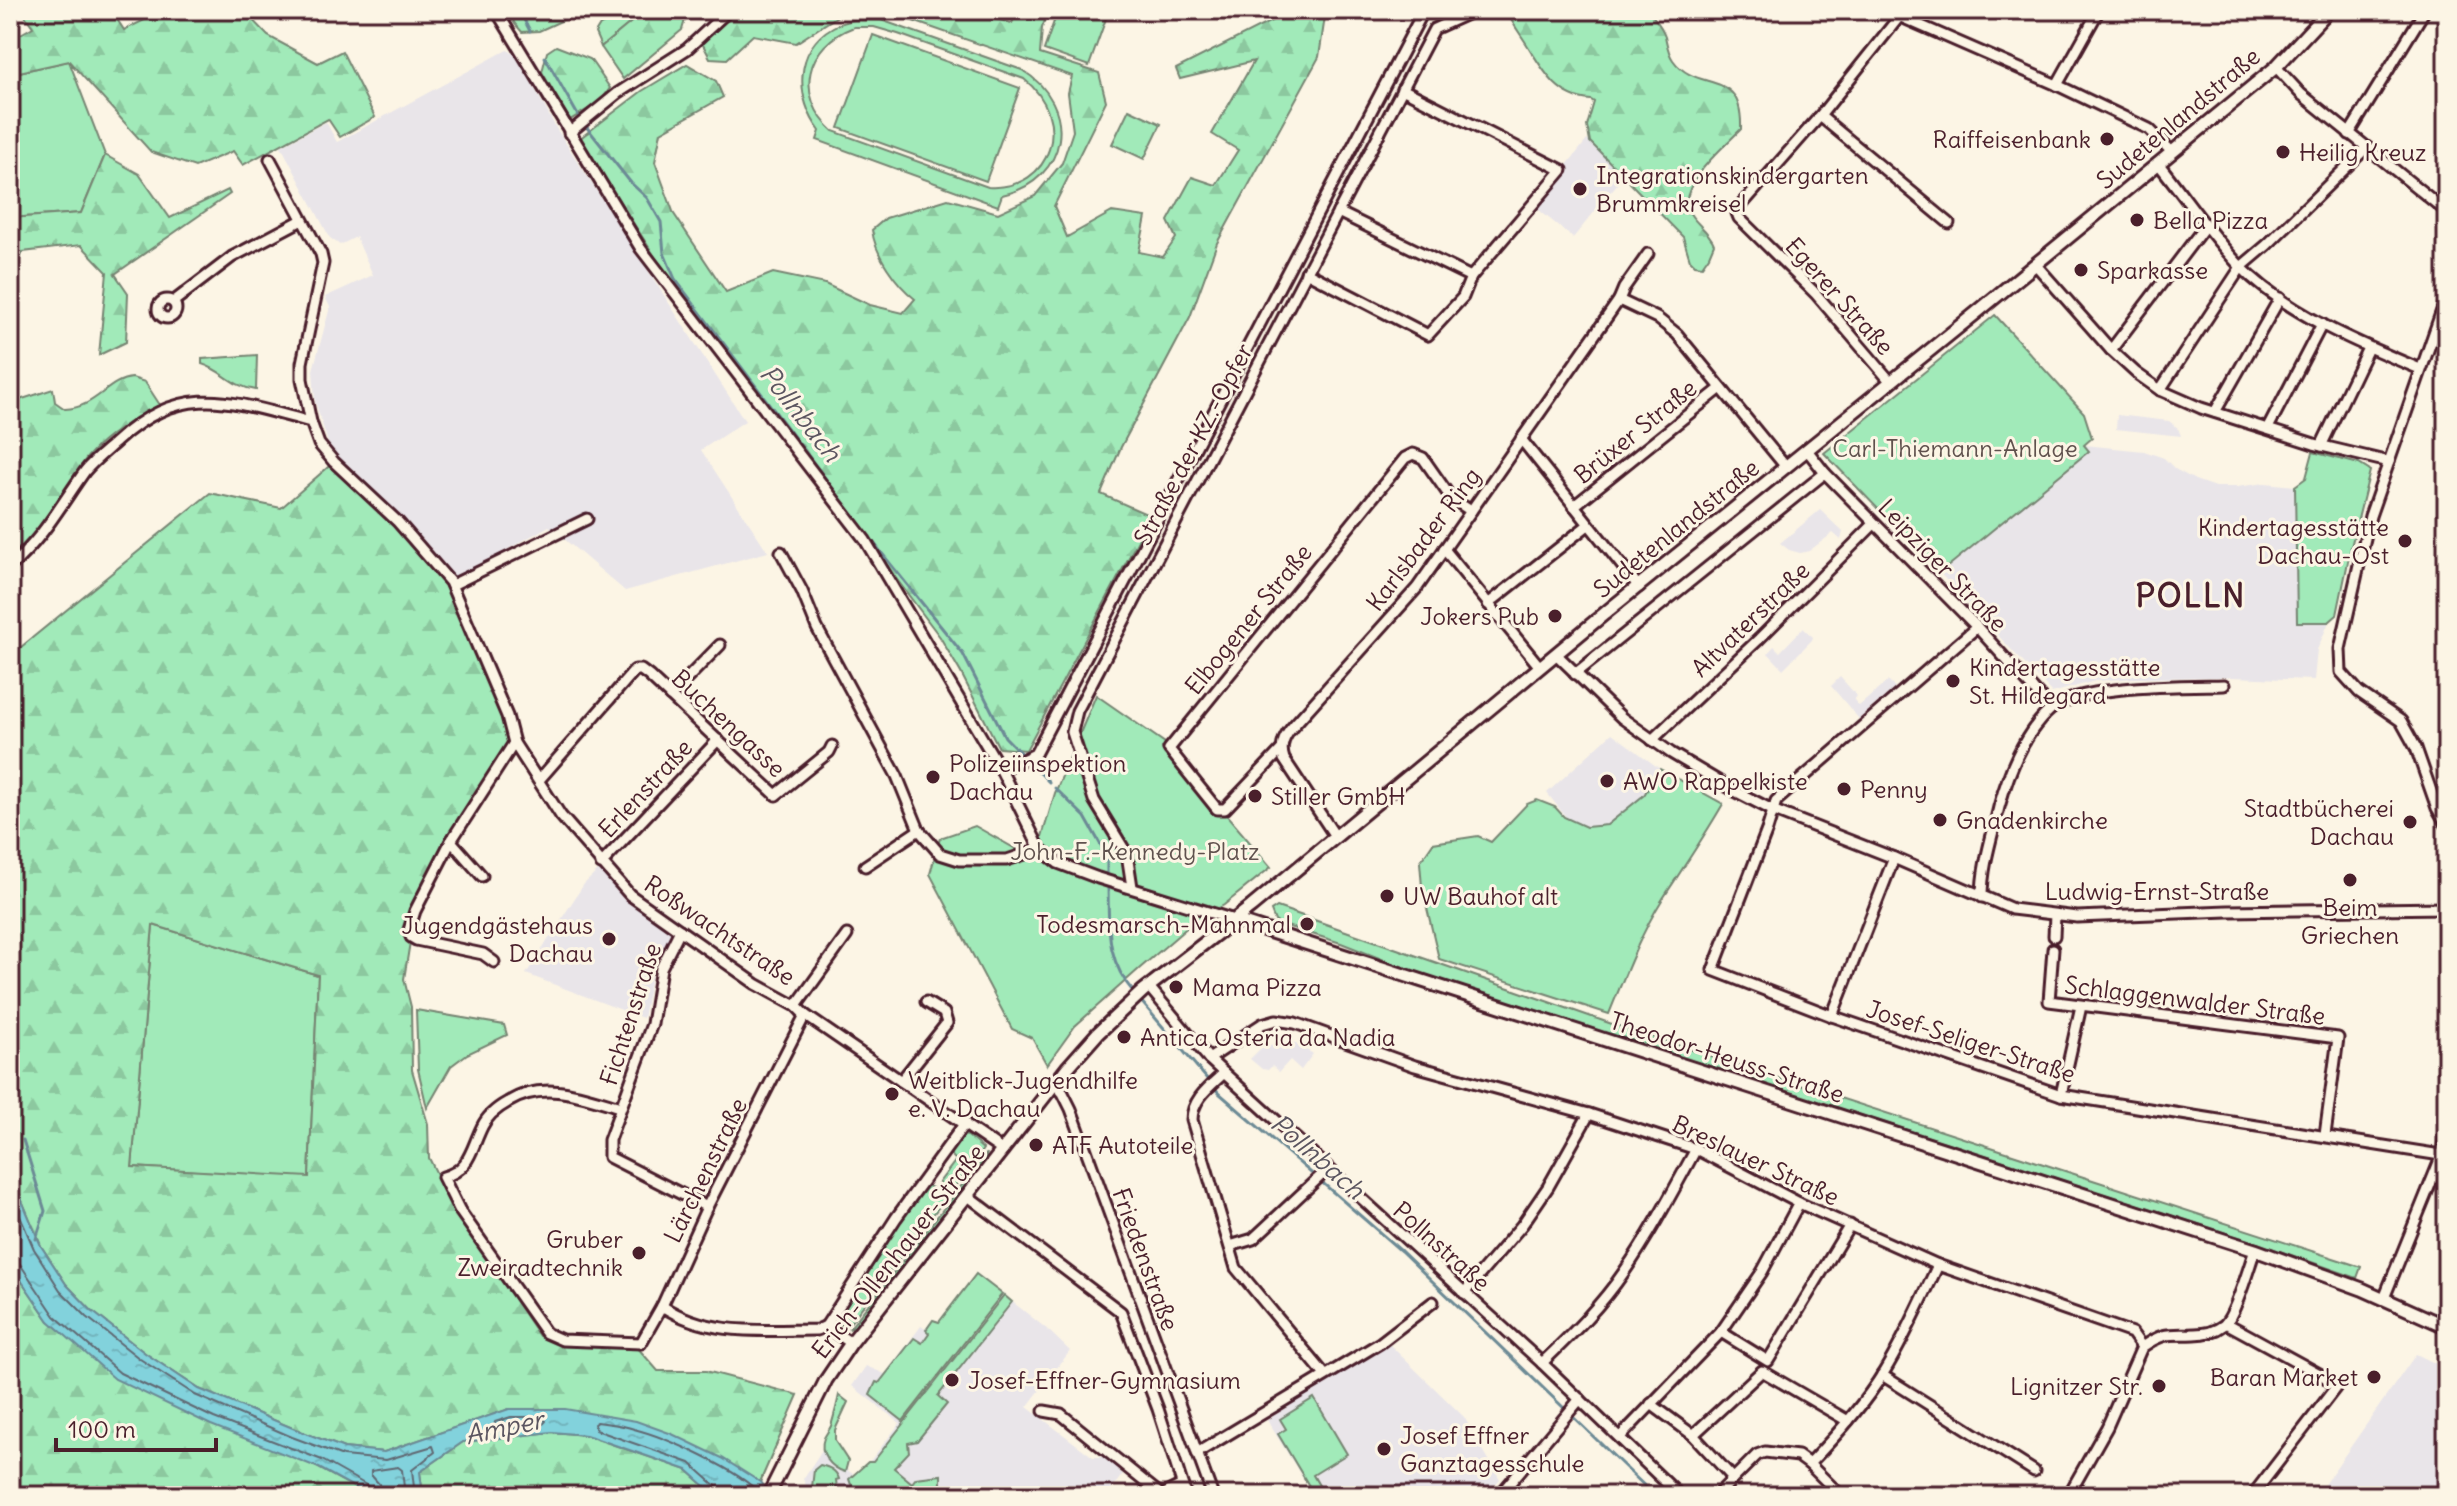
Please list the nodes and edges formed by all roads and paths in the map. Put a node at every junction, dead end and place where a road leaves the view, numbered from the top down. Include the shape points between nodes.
1 (496, 10) edge
2 (729, 10) edge
3 (1424, 10) edge
4 (1476, 10) edge
5 (2099, 10) edge
6 (2329, 10) edge
7 (2425, 10) edge
8 (2442, 10) edge
9 (1893, 13) edge
10 (2447, 19) edge
11 (2276, 67) junction
12 (2057, 85) junction
13 (1402, 89) junction
14 (1820, 116) junction
15 (573, 130) junction
16 (2349, 134) junction
17 (2366, 148) junction
18 (2172, 152) junction
19 (270, 159) dead end
20 (2158, 163) junction
21 (1338, 212) junction
22 (2447, 212) edge
23 (302, 220) junction
24 (1949, 223) dead end
25 (2205, 226) junction
26 (1648, 254) dead end
27 (2036, 265) junction
28 (2241, 267) junction
29 (1306, 272) junction
30 (1471, 277) junction
31 (2447, 296) edge
32 (2280, 298) junction
33 (1619, 300) junction
34 (158, 315) dead end
35 (2322, 324) junction
36 (2368, 348) junction
37 (2111, 350) junction
38 (2420, 369) junction
39 (1891, 382) junction
40 (1721, 388) junction
41 (2160, 390) junction
42 (2215, 412) junction
43 (311, 422) junction
44 (2268, 428) junction
45 (1521, 439) junction
46 (2321, 446) junction
47 (1807, 450) junction
48 (2389, 462) junction
49 (1786, 467) junction
50 (1825, 473) junction
51 (1574, 506) junction
52 (1471, 511) junction
53 (587, 519) dead end
54 (1874, 524) junction
55 (1588, 525) junction
56 (1444, 549) junction
57 (781, 552) dead end
58 (10, 567) edge
59 (452, 585) junction
60 (1639, 587) junction
61 (1488, 604) junction
62 (1977, 627) junction
63 (720, 645) dead end
64 (1556, 654) junction
65 (1540, 667) junction
66 (1575, 674) junction
67 (2224, 685) dead end
68 (670, 696) junction
69 (2051, 709) junction
70 (718, 740) junction
71 (1652, 740) junction
72 (514, 743) junction
73 (832, 746) dead end
74 (1281, 750) junction
75 (1001, 770) junction
76 (539, 780) junction
77 (1772, 810) junction
78 (2447, 825) edge
79 (919, 830) junction
80 (1335, 836) junction
81 (451, 841) junction
82 (1040, 849) junction
83 (1894, 858) junction
84 (601, 864) junction
85 (865, 866) dead end
86 (482, 876) dead end
87 (1132, 887) junction
88 (1982, 897) junction
89 (2447, 908) edge
90 (2055, 915) junction
91 (1234, 920) junction
92 (680, 930) junction
93 (847, 935) dead end
94 (2054, 936) dead end
95 (2053, 949) dead end
96 (494, 962) dead end
97 (1146, 989) junction
98 (926, 1002) dead end
99 (796, 1006) junction
100 (2081, 1006) junction
101 (805, 1015) junction
102 (1832, 1016) junction
103 (1209, 1059) junction
104 (1224, 1073) junction
105 (901, 1081) junction
106 (1055, 1084) junction
107 (2061, 1095) junction
108 (620, 1107) junction
109 (1589, 1114) junction
110 (2447, 1120) edge
111 (965, 1123) junction
112 (2325, 1135) junction
113 (1696, 1149) junction
114 (1003, 1151) junction
115 (2444, 1156) edge
116 (1324, 1172) junction
117 (968, 1196) junction
118 (1799, 1203) junction
119 (707, 1207) junction
120 (1850, 1225) junction
121 (1230, 1246) junction
122 (2255, 1250) junction
123 (1938, 1265) junction
124 (1464, 1293) junction
125 (2384, 1298) junction
126 (1433, 1302) dead end
127 (662, 1306) junction
128 (2226, 1323) junction
129 (826, 1326) junction
130 (2447, 1327) edge
131 (1721, 1332) junction
132 (851, 1343) junction
133 (2142, 1347) junction
134 (1768, 1361) junction
135 (1542, 1363) junction
136 (1762, 1371) junction
137 (1325, 1375) junction
138 (1882, 1375) junction
139 (1577, 1403) junction
140 (1651, 1404) junction
141 (1044, 1411) dead end
142 (1848, 1421) junction
143 (1693, 1435) junction
144 (1620, 1437) junction
145 (1197, 1453) junction
146 (1809, 1464) junction
147 (2034, 1471) dead end
148 (1733, 1478) junction
149 (1182, 1485) junction
150 (768, 1496) edge
151 (1161, 1496) edge
152 (1186, 1496) edge
153 (1213, 1496) edge
154 (1501, 1496) edge
155 (1680, 1496) edge
156 (1716, 1496) edge
157 (1841, 1496) edge
158 (2069, 1496) edge
159 (2252, 1496) edge

1 - 15 street
2 - 15 street via 687,49 618,93
3 - 75 street via 1035,754
4 - 13 street, Straße der KZ.-Opfer via 1434,29
5 - 12 street
6 - 11 street, Sudetenlandstraße
7 - 16 street
8 - 10 street
9 - 12 street
9 - 14 street, Egerer Straße
11 - 16 street
11 - 18 street, Sudetenlandstraße
12 - 18 street via 2149,129
13 - 21 street, Straße der KZ.-Opfer
13 - 30 street via 1562,170
14 - 24 street
14 - 39 street, Egerer Straße via 1737,213
15 - 75 street via 641,249 865,540
16 - 17 street
17 - 22 street
17 - 28 street
18 - 20 street, Sudetenlandstraße
19 - 23 street, Roßwachtstraße
20 - 25 street
20 - 27 street, Sudetenlandstraße
21 - 29 street, Straße der KZ.-Opfer
21 - 30 street
23 - 34 street via 232,257 173,302 173,316
23 - 43 street, Roßwachtstraße via 323,263 302,363
25 - 28 street
25 - 37 street
26 - 33 street, Karlsbader Ring
27 - 37 street
27 - 39 street, Sudetenlandstraße
28 - 32 street
28 - 41 street
29 - 30 street via 1428,335 1463,297
29 - 87 street, Straße der KZ.-Opfer via 1077,711 1072,732 1094,800 1127,854
31 - 38 street
32 - 35 street
32 - 42 street
33 - 40 street via 1668,325
33 - 45 street, Karlsbader Ring
35 - 36 street
35 - 44 street
36 - 38 street
36 - 46 street
37 - 41 street
38 - 48 street
39 - 47 street, Sudetenlandstraße
40 - 49 street
40 - 51 street, Brüxer Straße
41 - 42 street
42 - 44 street
43 - 58 street via 211,400 182,403 154,414 88,467 44,533
43 - 59 street, Roßwachtstraße via 319,444 334,462 398,522
44 - 46 street
45 - 51 street
45 - 52 street, Karlsbader Ring
46 - 48 street
47 - 49 street, Sudetenlandstraße
47 - 50 street, Leipziger Straße
48 - 78 street via 2356,573 2340,649 2341,672 2359,692 2401,721
49 - 60 street, Sudetenlandstraße
50 - 54 street, Leipziger Straße
50 - 66 street, Sudetenlandstraße
51 - 55 street
52 - 56 street, Karlsbader Ring
52 - 74 street, Elbogener Straße via 1451,498 1423,458 1405,458 1169,749 1217,809 1225,809
53 - 59 street
54 - 62 street, Leipziger Straße
54 - 71 street, Altvaterstraße
55 - 60 street
55 - 61 street
56 - 61 street
56 - 74 street, Karlsbader Ring via 1417,588 1289,731
57 - 79 street via 897,776
59 - 72 street, Roßwachtstraße
60 - 64 street, Sudetenlandstraße
61 - 65 street
62 - 69 street, Leipziger Straße
62 - 77 street via 1784,792
63 - 68 street
64 - 65 street, Sudetenlandstraße
64 - 66 street, Ludwig-Ernst-Straße
65 - 80 street, Sudetenlandstraße
66 - 71 street, Ludwig-Ernst-Straße
67 - 69 street via 2107,691
68 - 70 street, Buchengasse
68 - 76 street, Buchengasse via 635,670
69 - 88 street via 2013,765 1982,877
70 - 73 street, Buchengasse via 776,795
70 - 84 street, Erlenstraße
71 - 77 street, Ludwig-Ernst-Straße
72 - 76 street, Roßwachtstraße
72 - 81 street
74 - 80 street
75 - 82 street
76 - 84 street, Roßwachtstraße
77 - 83 street, Ludwig-Ernst-Straße
77 - 102 street, Josef-Seliger-Straße via 1713,970
79 - 82 street via 940,854 959,860 1007,860
79 - 85 street
80 - 91 street, Sudetenlandstraße
81 - 86 street
81 - 96 street via 415,911 411,937 483,954
82 - 87 street, Theodor-Heuss-Straße via 1058,863
83 - 88 street, Ludwig-Ernst-Straße
83 - 102 street
84 - 92 street, Roßwachtstraße via 630,895
87 - 91 street, Theodor-Heuss-Straße
88 - 90 street, Ludwig-Ernst-Straße via 2012,909
89 - 90 street, Ludwig-Ernst-Straße
90 - 94 street
91 - 97 street, Sudetenlandstraße
91 - 122 street, Theodor-Heuss-Straße
92 - 99 street, Roßwachtstraße
92 - 108 street, Fichtenstraße via 661,968 652,1024
93 - 99 street
95 - 100 street, Schlaggenwalder Straße via 2049,1001
97 - 103 street, Pollnstraße
97 - 106 street, Sudetenlandstraße via 1098,1033
98 - 105 street via 944,1013 947,1023
99 - 101 street, Roßwachtstraße
100 - 107 street
100 - 112 street, Schlaggenwalder Straße via 2338,1038
101 - 105 street, Roßwachtstraße
101 - 119 street, Lärchenstraße
102 - 107 street, Josef-Seliger-Straße
103 - 104 street, Pollnstraße
103 - 109 street, Breslauer Straße via 1276,1020 1415,1066
104 - 116 street, Pollnstraße
104 - 121 street via 1192,1109 1192,1120
105 - 111 street, Roßwachtstraße
106 - 114 street, Erich-Ollenhauer-Straße
106 - 145 street, Friedenstraße via 1071,1109
107 - 112 street, Josef-Seliger-Straße
108 - 119 street, Fichtenstraße via 609,1157
108 - 127 street, Lärchenstraße via 560,1091 516,1097 489,1115 466,1165 443,1177 460,1211 546,1333 562,1340 641,1343
109 - 113 street, Breslauer Straße
109 - 124 street via 1522,1225
110 - 115 street
111 - 114 street, Roßwachtstraße
111 - 129 street, Erich-Ollenhauer-Straße
112 - 115 street, Josef-Seliger-Straße
113 - 118 street, Breslauer Straße
113 - 135 street via 1622,1274
114 - 117 street, Erich-Ollenhauer-Straße
115 - 125 street
116 - 121 street via 1253,1239
116 - 124 street, Pollnstraße
117 - 132 street, Erich-Ollenhauer-Straße
117 - 149 street via 1121,1312
118 - 120 street, Breslauer Straße
118 - 131 street via 1762,1272
119 - 127 street, Lärchenstraße
120 - 123 street, Breslauer Straße
120 - 134 street
121 - 137 street via 1236,1268
122 - 125 street, Theodor-Heuss-Straße
122 - 128 street
123 - 133 street, Breslauer Straße via 2132,1333
123 - 138 street
124 - 135 street, Pollnstraße
125 - 130 street, Theodor-Heuss-Straße
126 - 137 street via 1380,1343
127 - 129 street via 725,1330
128 - 133 street via 2211,1332 2174,1332
128 - 159 street via 2336,1387
129 - 132 street
131 - 134 street
131 - 140 street
132 - 150 street, Erich-Ollenhauer-Straße via 826,1380
133 - 158 street
134 - 136 street
135 - 139 street, Pollnstraße
136 - 142 street
136 - 143 street
137 - 145 street
138 - 142 street
138 - 147 street
139 - 144 street, Pollnstraße
139 - 154 street
140 - 143 street
140 - 144 street
141 - 151 street via 1061,1414
142 - 146 street
143 - 148 street
144 - 155 street, Pollnstraße
145 - 153 street, Friedenstraße
146 - 148 street via 1798,1456 1765,1452
146 - 157 street
148 - 156 street
149 - 151 street
149 - 152 street

